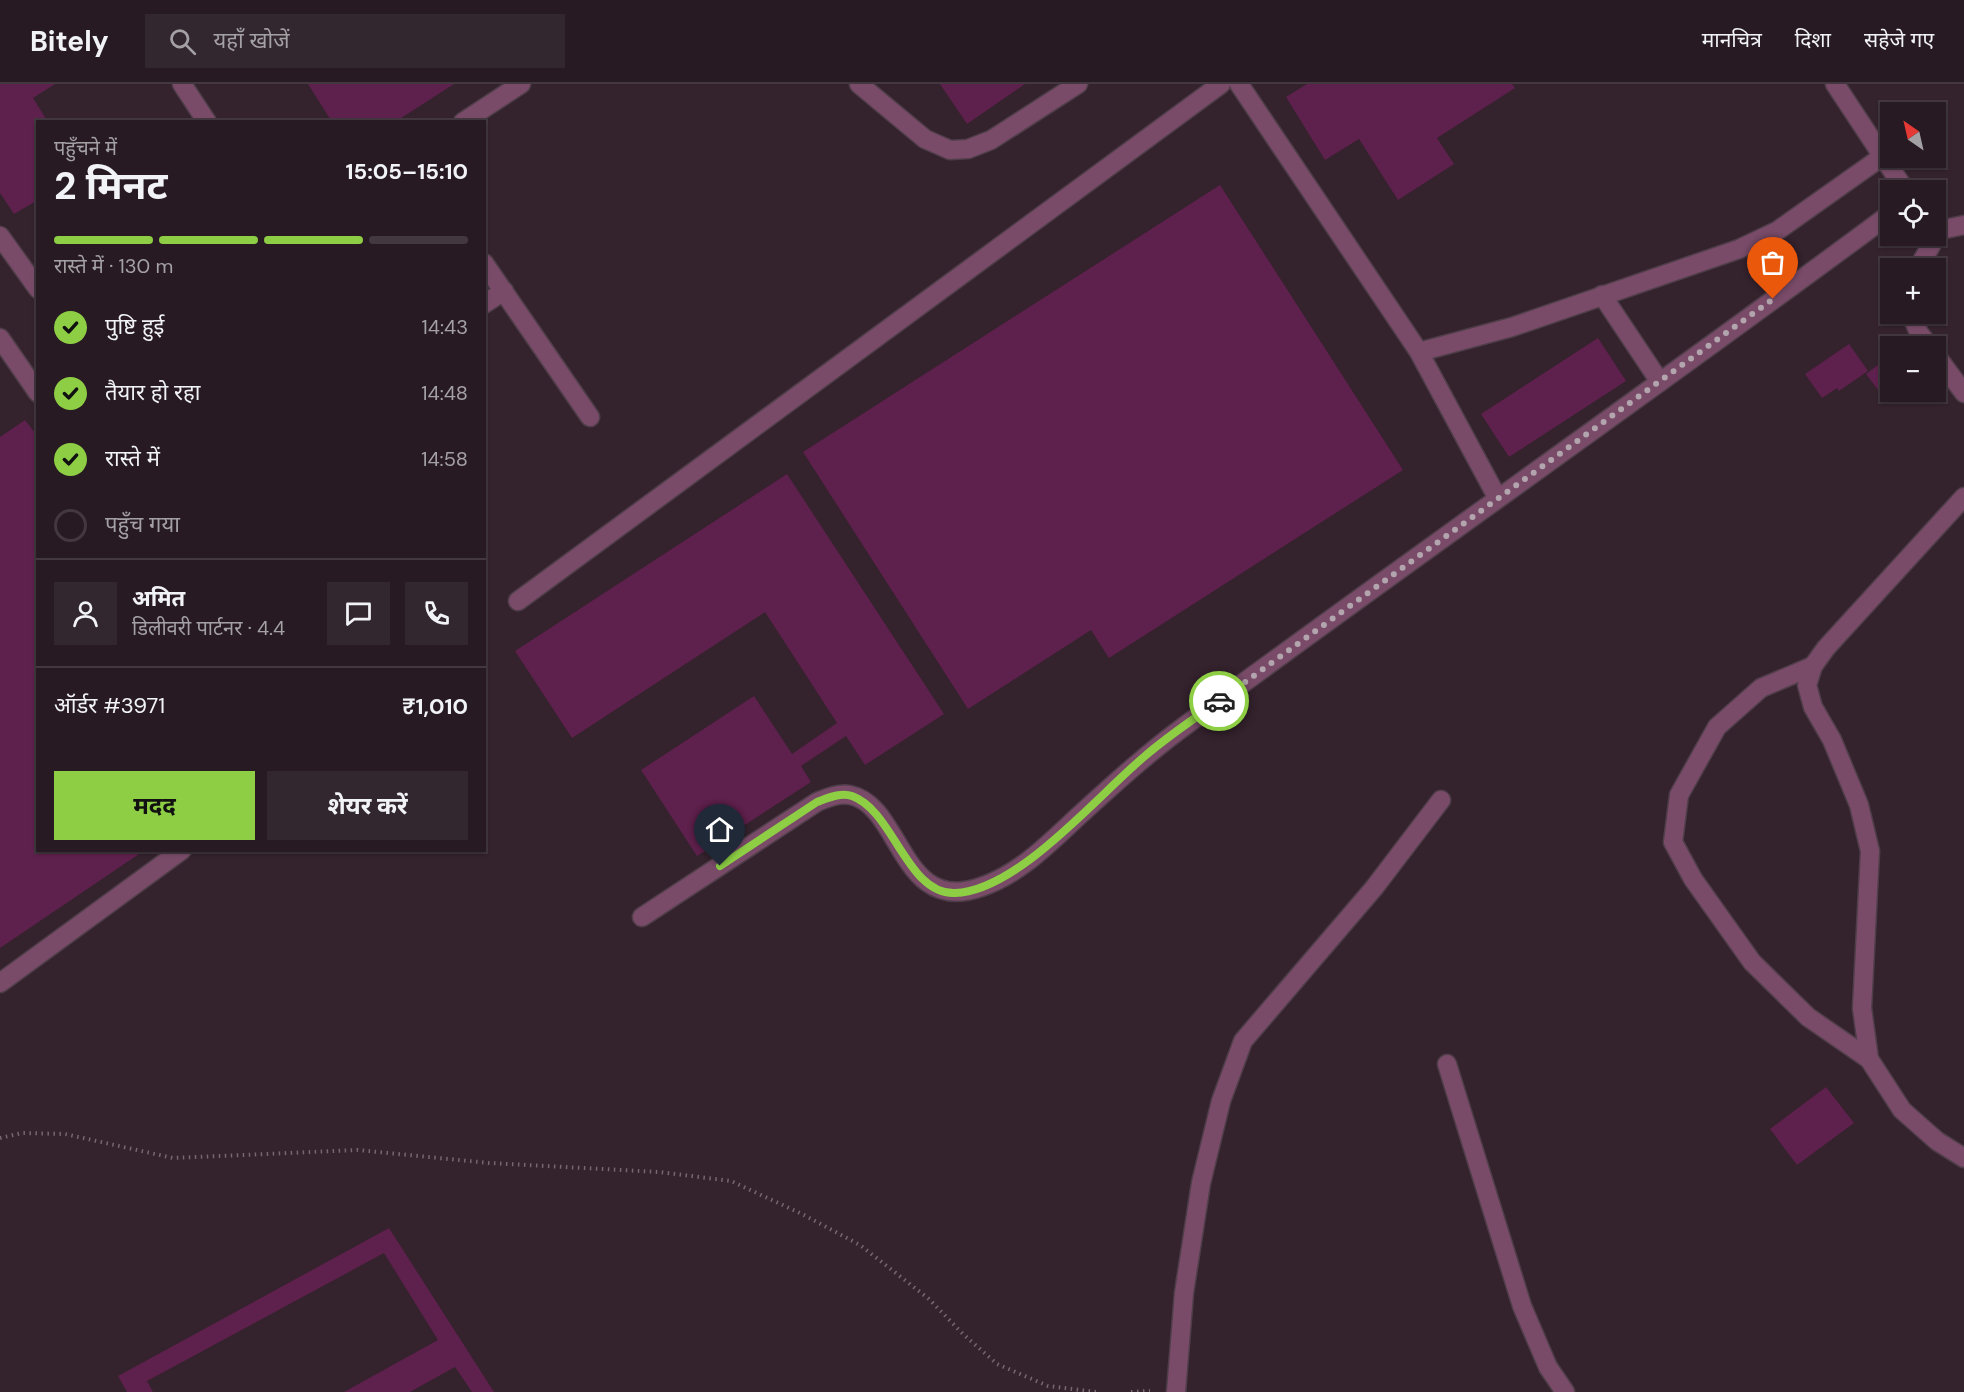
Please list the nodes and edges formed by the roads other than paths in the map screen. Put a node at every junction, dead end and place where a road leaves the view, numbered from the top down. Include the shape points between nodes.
1 (182, 84) edge
2 (521, 84) edge
3 (1078, 84) edge
4 (1221, 84) edge
5 (1239, 84) edge
6 (1835, 84) edge
7 (866, 86) edge
8 (206, 120) edge
9 (466, 120) edge
10 (1880, 152) edge
11 (1880, 158) edge
12 (1880, 221) edge
13 (1964, 225) edge
14 (1946, 227) edge
15 (0, 236) edge
16 (1759, 241) junction
17 (486, 266) edge
18 (36, 286) edge
19 (1792, 286) junction
20 (504, 291) junction
21 (1602, 295) junction
22 (486, 303) edge
23 (0, 338) edge
24 (1419, 352) junction
25 (1946, 369) edge
26 (1660, 381) junction
27 (36, 390) edge
28 (1964, 393) edge
29 (590, 417) dead end
30 (1497, 497) junction
31 (1964, 497) edge
32 (518, 601) dead end
33 (1813, 666) junction
34 (1441, 800) dead end
35 (179, 852) edge
36 (642, 917) dead end
37 (0, 983) edge
38 (1869, 1059) junction
39 (1447, 1064) dead end
40 (1964, 1158) edge
41 (1176, 1392) edge
42 (1565, 1392) edge

1 - 8 street
2 - 9 street
3 - 7 street via 991,140 968,149 950,150 926,139
4 - 32 street
5 - 24 street
6 - 10 street
11 - 16 street
12 - 19 street
13 - 14 street
15 - 18 street
16 - 19 street
16 - 21 street
17 - 20 street
19 - 26 street
20 - 22 street
20 - 29 street
21 - 24 street via 1512,327
21 - 26 street
23 - 27 street
24 - 30 street
25 - 28 street
26 - 30 street
30 - 36 street via 1146,755 1018,870 980,888 954,893 933,886 916,873 870,807 852,795 835,795 817,802
31 - 33 street
33 - 38 street via 1807,685 1813,707 1832,740 1859,805 1870,851 1862,1008
33 - 38 street via 1761,688 1716,727 1679,795 1673,842 1693,879 1759,969 1808,1017
34 - 41 street via 1374,888 1243,1041 1221,1101 1201,1183 1184,1293
35 - 37 street
38 - 40 street via 1902,1110 1937,1141
39 - 42 street via 1522,1306 1548,1367

